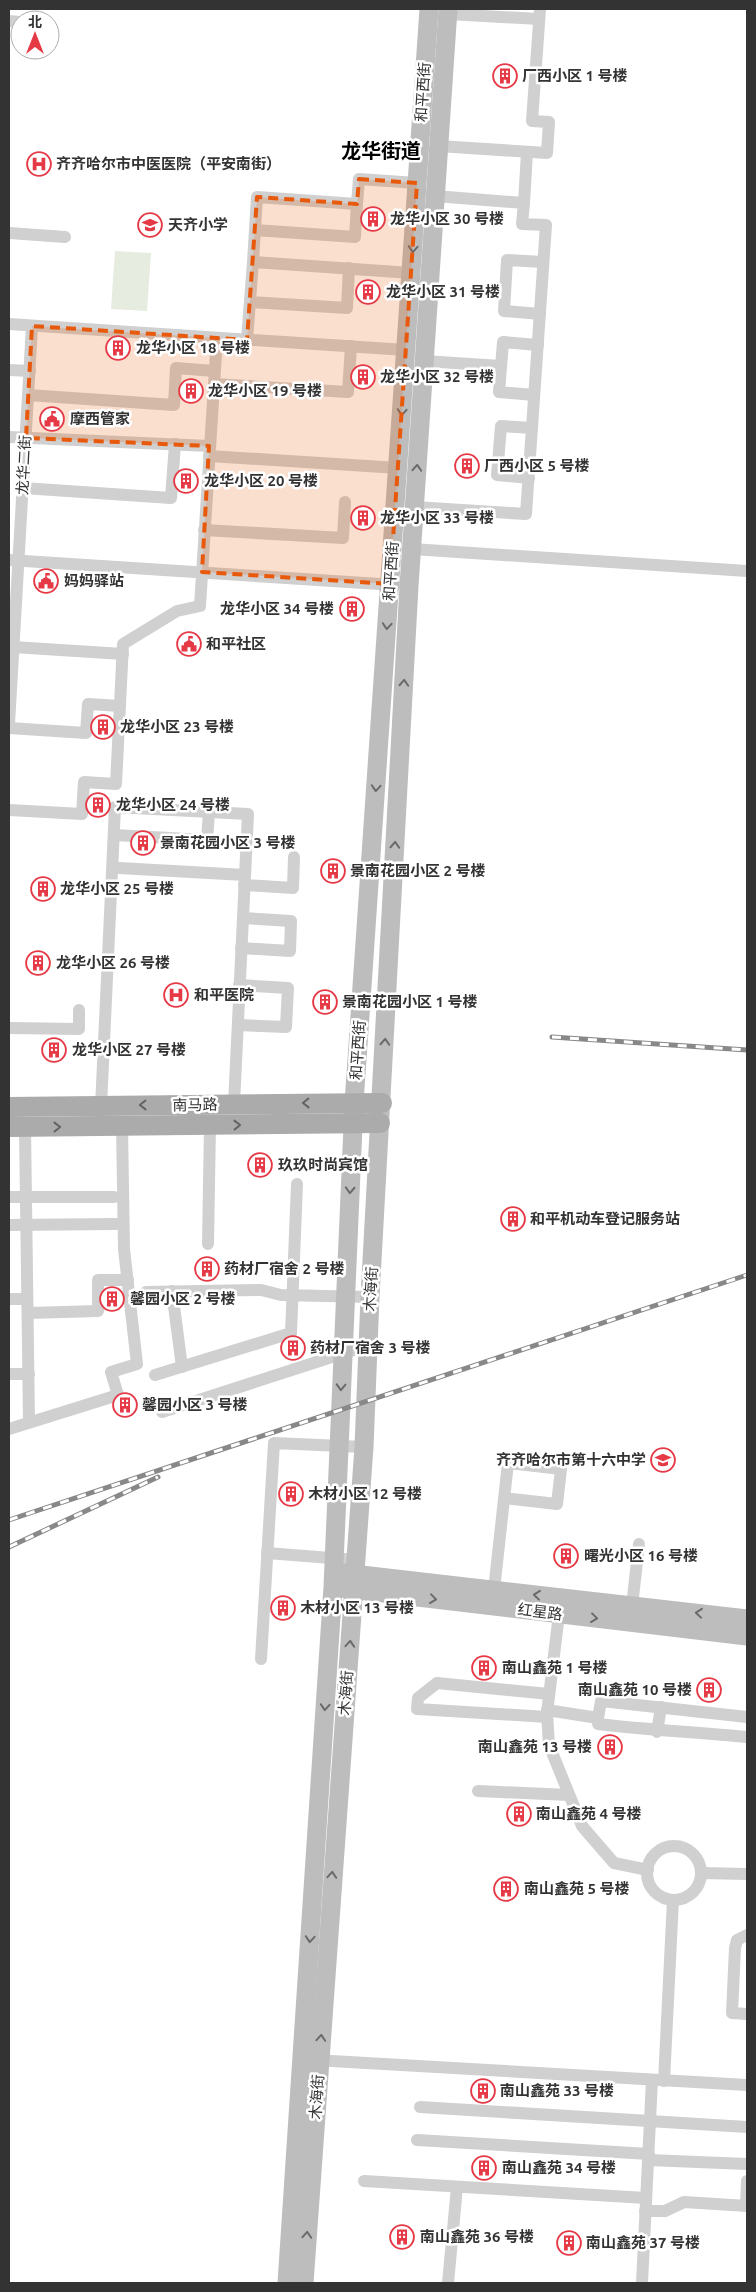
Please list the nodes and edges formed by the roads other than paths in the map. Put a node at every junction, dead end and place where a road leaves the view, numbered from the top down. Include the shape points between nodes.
1 (429, 9) edge
2 (448, 11) edge
3 (539, 14) edge
4 (438, 146) junction
5 (527, 152) junction
6 (417, 182) junction
7 (435, 196) junction
8 (524, 203) junction
9 (357, 204) junction
10 (254, 230) junction
11 (9, 233) edge
12 (65, 237) dead end
13 (252, 262) junction
14 (543, 262) junction
15 (349, 268) junction
16 (411, 273) junction
17 (250, 302) junction
18 (540, 314) junction
19 (9, 324) edge
20 (32, 326) junction
21 (216, 338) junction
22 (247, 340) junction
23 (538, 345) junction
24 (351, 346) junction
25 (406, 350) junction
26 (424, 361) junction
27 (501, 366) junction
28 (9, 370) edge
29 (30, 371) junction
30 (214, 377) junction
31 (28, 395) junction
32 (534, 395) junction
33 (532, 428) junction
34 (9, 437) edge
35 (26, 438) junction
36 (175, 444) junction
37 (209, 451) junction
38 (398, 468) junction
39 (529, 478) junction
40 (23, 488) junction
41 (345, 502) dead end
42 (415, 507) junction
43 (204, 530) junction
44 (412, 549) junction
45 (14, 560) edge
46 (747, 571) edge
47 (202, 572) junction
48 (390, 584) junction
49 (409, 586) junction
50 (12, 630) edge
51 (13, 647) junction
52 (123, 654) junction
53 (9, 700) edge
54 (120, 706) junction
55 (9, 724) edge
56 (9, 728) edge
57 (9, 810) edge
58 (209, 812) junction
59 (114, 835) junction
60 (294, 857) dead end
61 (119, 868) dead end
62 (244, 880) junction
63 (243, 918) junction
64 (241, 948) junction
65 (239, 986) junction
66 (79, 1010) dead end
67 (238, 1024) junction
68 (9, 1028) edge
69 (354, 1103) junction
70 (382, 1103) junction
71 (234, 1104) junction
72 (101, 1106) junction
73 (9, 1107) edge
74 (380, 1123) junction
75 (353, 1124) junction
76 (210, 1125) junction
77 (122, 1126) junction
78 (17, 1127) edge
79 (297, 1184) dead end
80 (9, 1197) edge
81 (26, 1197) junction
82 (114, 1197) dead end
83 (116, 1224) dead end
84 (9, 1225) edge
85 (26, 1225) junction
86 (208, 1244) dead end
87 (128, 1280) junction
88 (146, 1292) dead end
89 (172, 1292) junction
90 (292, 1296) junction
91 (345, 1297) junction
92 (370, 1297) junction
93 (9, 1299) edge
94 (27, 1299) junction
95 (28, 1312) junction
96 (369, 1345) junction
97 (343, 1355) junction
98 (182, 1367) junction
99 (9, 1374) edge
100 (29, 1374) junction
101 (155, 1375) dead end
102 (162, 1412) dead end
103 (29, 1422) junction
104 (9, 1429) edge
105 (339, 1446) junction
106 (364, 1447) junction
107 (504, 1498) junction
108 (639, 1544) dead end
109 (267, 1553) junction
110 (333, 1573) junction
111 (354, 1575) junction
112 (494, 1590) junction
113 (632, 1606) junction
114 (558, 1614) junction
115 (747, 1618) edge
116 (747, 1636) edge
117 (261, 1659) dead end
118 (549, 1694) junction
119 (661, 1707) junction
120 (547, 1714) junction
121 (747, 1717) edge
122 (598, 1718) junction
123 (657, 1732) junction
124 (747, 1736) edge
125 (478, 1791) dead end
126 (568, 1796) junction
127 (648, 1870) junction
128 (701, 1873) junction
129 (747, 1874) edge
130 (673, 1900) junction
131 (747, 1935) edge
132 (747, 2014) edge
133 (311, 2060) junction
134 (658, 2080) junction
135 (747, 2085) edge
136 (420, 2107) dead end
137 (650, 2121) junction
138 (747, 2127) edge
139 (417, 2140) dead end
140 (648, 2157) junction
141 (747, 2164) edge
142 (364, 2181) dead end
143 (747, 2181) edge
144 (457, 2187) junction
145 (646, 2205) junction
146 (746, 2206) edge
147 (287, 2283) edge
148 (304, 2283) edge
149 (448, 2283) edge
150 (642, 2283) edge

1 - 6 main road, 和平西街
2 - 3 street
2 - 4 main road, 和平西街
3 - 5 street via 532,121 549,122 548,153
4 - 5 street
4 - 7 main road, 和平西街
5 - 8 street
6 - 9 street via 359,179
6 -> 16 main road, 和平西街
7 - 8 street
7 - 26 main road, 和平西街
8 - 14 street via 522,224 546,226
9 - 10 street via 257,197
9 - 10 street via 355,237
10 - 13 street
11 - 12 street
13 - 15 street
13 - 17 street
14 - 18 street
14 - 18 street via 508,260 504,311
15 - 16 street
15 - 17 street via 346,308
16 - 25 main road, 和平西街
17 - 22 street
18 - 23 street
19 - 20 street
20 - 21 street
20 - 29 street, 龙华二街
21 - 22 street
21 - 30 street
22 - 24 street
23 - 27 street via 502,342
23 - 32 street
24 - 25 street
24 - 30 street via 348,392
25 -> 38 main road, 和平西街
26 - 27 street
42 -> 26 main road, 和平西街
27 - 32 street via 498,392
28 - 29 street
29 - 31 street, 龙华二街
30 - 31 street via 176,368 174,405
30 - 37 street
31 - 35 street, 龙华二街
32 - 33 street
33 - 39 street
33 - 39 street via 500,426 497,475
34 - 35 street
35 - 36 street
35 - 40 street, 龙华二街
36 - 37 street
36 - 40 street via 171,498
37 - 38 street
37 - 43 street
38 - 48 main road, 和平西街
39 - 42 street via 526,514
40 - 45 street, 龙华二街
41 - 43 street via 343,538
42 - 44 main road, 和平西街
43 - 47 street
44 - 46 street
44 - 49 main road, 和平西街
45 - 47 street
45 - 50 street, 龙华二街
47 - 48 street
47 - 52 street via 200,606 177,611 123,644
48 - 49 street
48 -> 69 main road, 和平西街
70 -> 49 main road, 和平西街
50 - 51 street, 龙华二街
51 - 52 street
51 - 53 street, 龙华二街
52 - 54 street
53 - 55 street, 龙华二街
54 - 56 street via 88,704 86,733
54 - 57 street via 116,784 84,782 82,814
58 - 59 street via 207,840
58 - 59 street via 115,807
58 - 62 street via 248,814
59 - 72 street
60 - 62 street via 292,888
61 - 62 street
62 - 63 street
63 - 64 street
63 - 64 street via 291,921 290,951
64 - 65 street
65 - 67 street
65 - 67 street via 288,988 286,1027
66 - 68 street via 79,1029
67 - 71 street
69 - 70 main road, 南马路
69 -> 71 main road, 南马路
69 - 75 main road, 木海街
70 - 74 main road, 木海街
71 -> 72 main road, 南马路
72 - 73 main road, 南马路
74 - 75 main road, 南马路
74 - 92 main road, 木海街
76 -> 75 main road, 南马路
75 -> 91 main road, 木海街
76 - 77 main road, 南马路
76 - 86 street
78 -> 77 main road, 南马路
77 - 87 street via 124,1250
78 - 81 street
79 - 90 street
80 - 81 street
81 - 82 street
81 - 85 street
83 - 85 street
84 - 85 street
85 - 94 street
87 - 95 street via 98,1280 98,1311
87 - 103 street via 137,1364 111,1372 118,1395
88 - 89 street
89 - 90 street via 261,1290
89 - 98 street
90 - 91 street
90 - 98 street via 291,1333
91 - 92 street
91 - 97 main road, 木海街
92 - 96 main road, 木海街
93 - 94 street
94 - 95 street
95 - 100 street
96 - 97 street
96 - 106 main road, 木海街
97 - 102 street
97 -> 105 main road, 木海街
98 - 101 street
99 - 100 street
100 - 103 street
103 - 104 street
105 - 106 street
105 - 109 street via 274,1443
105 - 110 main road, 木海街
106 - 111 main road, 木海街
107 - 107 street via 508,1463 561,1469 557,1504
107 - 112 street
108 - 113 street
109 - 110 street
109 - 117 street
110 - 111 main road, 红星路
110 - 111 street
110 -> 133 main road, 木海街
111 - 112 main road, 红星路
111 -> 114 main road, 红星路
133 -> 111 main road, 木海街
113 -> 112 main road, 红星路
115 -> 113 main road, 红星路
114 -> 116 main road, 红星路
114 - 118 street
118 - 120 street
118 - 120 street via 437,1683 418,1698 417,1709
119 - 121 street
119 - 122 street via 601,1701
119 - 123 street
120 - 122 street
120 - 126 street via 550,1745
122 - 123 street via 598,1724
123 - 124 street
125 - 126 street
126 - 127 street via 582,1826 614,1863
127 - 128 street via 653,1856 660,1850 678,1846 693,1854
127 - 130 street via 653,1890
128 - 129 street
128 - 130 street via 693,1892
130 - 134 street
131 - 132 street via 737,1940 735,1948 732,2013
133 - 134 street
133 - 147 main road, 木海街
148 -> 133 main road, 木海街
134 - 135 street
134 - 137 street
136 - 137 street
137 - 138 street
137 - 140 street
139 - 140 street
140 - 141 street
140 - 145 street
142 - 144 street
143 - 146 street
144 - 145 street
144 - 149 street
145 - 146 street via 665,2211 684,2202
145 - 150 street

